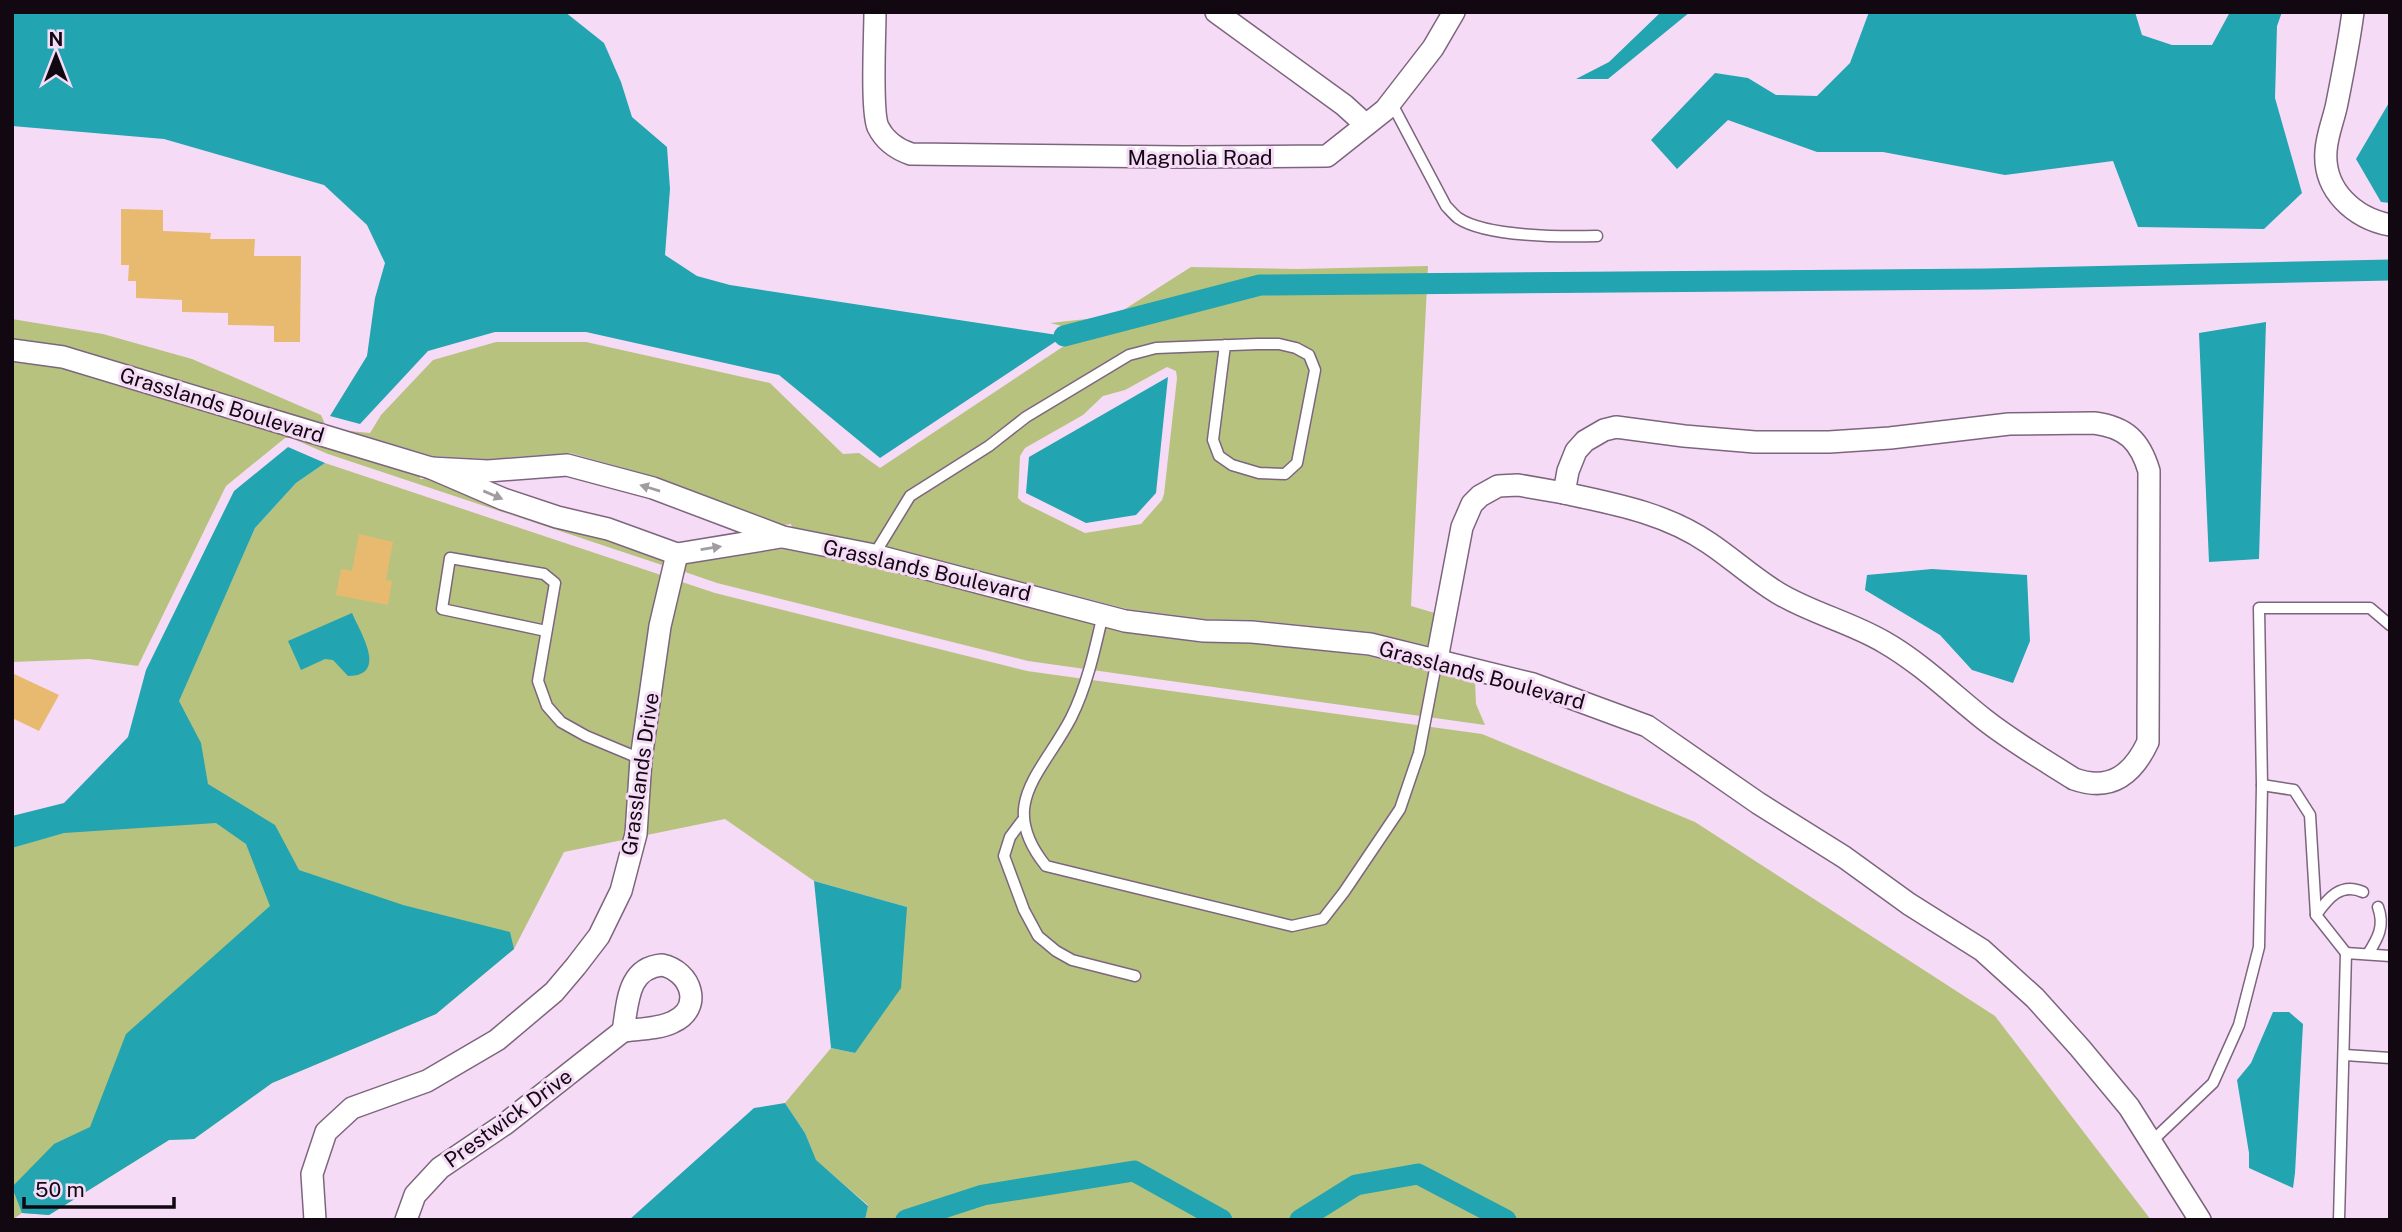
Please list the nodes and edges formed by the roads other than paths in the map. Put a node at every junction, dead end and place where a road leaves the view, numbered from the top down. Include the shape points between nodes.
1 (875, 12) edge
2 (1216, 12) edge
3 (1454, 12) edge
4 (2353, 12) edge
5 (1391, 102) junction
6 (1366, 125) junction
7 (2390, 225) edge
8 (1597, 236) dead end
9 (1225, 345) junction
10 (12, 350) edge
11 (430, 468) junction
12 (1564, 494) junction
13 (783, 537) junction
14 (677, 554) junction
15 (874, 555) junction
16 (1102, 614) junction
17 (2390, 625) edge
18 (546, 631) junction
19 (1437, 659) junction
20 (641, 759) junction
21 (2262, 785) junction
22 (1022, 821) junction
23 (2363, 892) dead end
24 (2378, 907) dead end
25 (2316, 915) junction
26 (2346, 953) junction
27 (2368, 954) junction
28 (2390, 956) edge
29 (1135, 976) dead end
30 (623, 1031) dead end
31 (2345, 1055) junction
32 (2390, 1058) edge
33 (2151, 1142) junction
34 (402, 1219) edge
35 (315, 1220) edge
36 (2200, 1220) edge
37 (2339, 1220) edge

1 - 6 street, Magnolia Road via 876,120 885,138 911,154 1316,157 1336,151
2 - 6 street
3 - 5 street, Magnolia Road
4 - 7 street via 2326,166 2347,204 2374,222
5 - 6 street, Magnolia Road
5 - 8 lane via 1446,206 1459,218 1511,232
9 - 9 lane via 1279,344 1309,355 1315,370 1297,463 1285,474 1259,473 1219,456 1213,440
9 - 15 lane via 1156,348 1129,355 909,496
10 - 11 street, Grasslands Boulevard via 63,357
13 -> 11 street, Grasslands Boulevard via 653,488 567,465 488,471
11 -> 14 street, Grasslands Boulevard via 503,499
12 - 12 street via 1624,505 1680,526 1795,603 1885,642 1987,722 2074,779 2108,782 2127,773 2148,742 2149,471 2138,445 2121,430 2094,423 2009,424 1890,438 1755,442 1616,427 1585,441 1576,451
12 - 19 street via 1498,486 1472,504 1462,527
14 -> 13 street, Grasslands Boulevard
13 - 15 street, Grasslands Boulevard
14 - 20 street, Grasslands Drive via 660,626
15 - 16 street, Grasslands Boulevard
16 - 19 street, Grasslands Boulevard via 1204,631 1370,644
16 - 22 lane via 1094,655 1072,716 1028,788
17 - 21 lane via 2370,608 2259,608
18 - 18 lane via 555,583 544,574 450,558 442,609
18 - 20 lane via 538,681 547,706 561,722
19 - 22 lane via 1419,753 1400,809 1323,919 1292,926 1046,866 1030,847
19 - 33 street, Grasslands Boulevard via 1533,684 1647,726 1982,950 2035,998 2080,1048 2129,1107
20 - 35 street, Grasslands Drive via 636,834 621,891 599,936 554,992 496,1041 427,1081 352,1108 326,1132 312,1174
21 - 25 lane via 2294,790 2310,815
21 - 33 lane via 2259,947 2239,1024 2213,1083
22 - 29 lane via 1004,856 1038,936 1072,960
23 - 25 lane via 2339,891
24 - 27 lane via 2382,924
25 - 26 lane
26 - 27 lane
26 - 31 lane
27 - 28 lane
30 - 34 street, Prestwick Drive via 505,1124 440,1168 415,1195
31 - 32 lane
31 - 37 lane
33 - 36 street, Grasslands Boulevard

